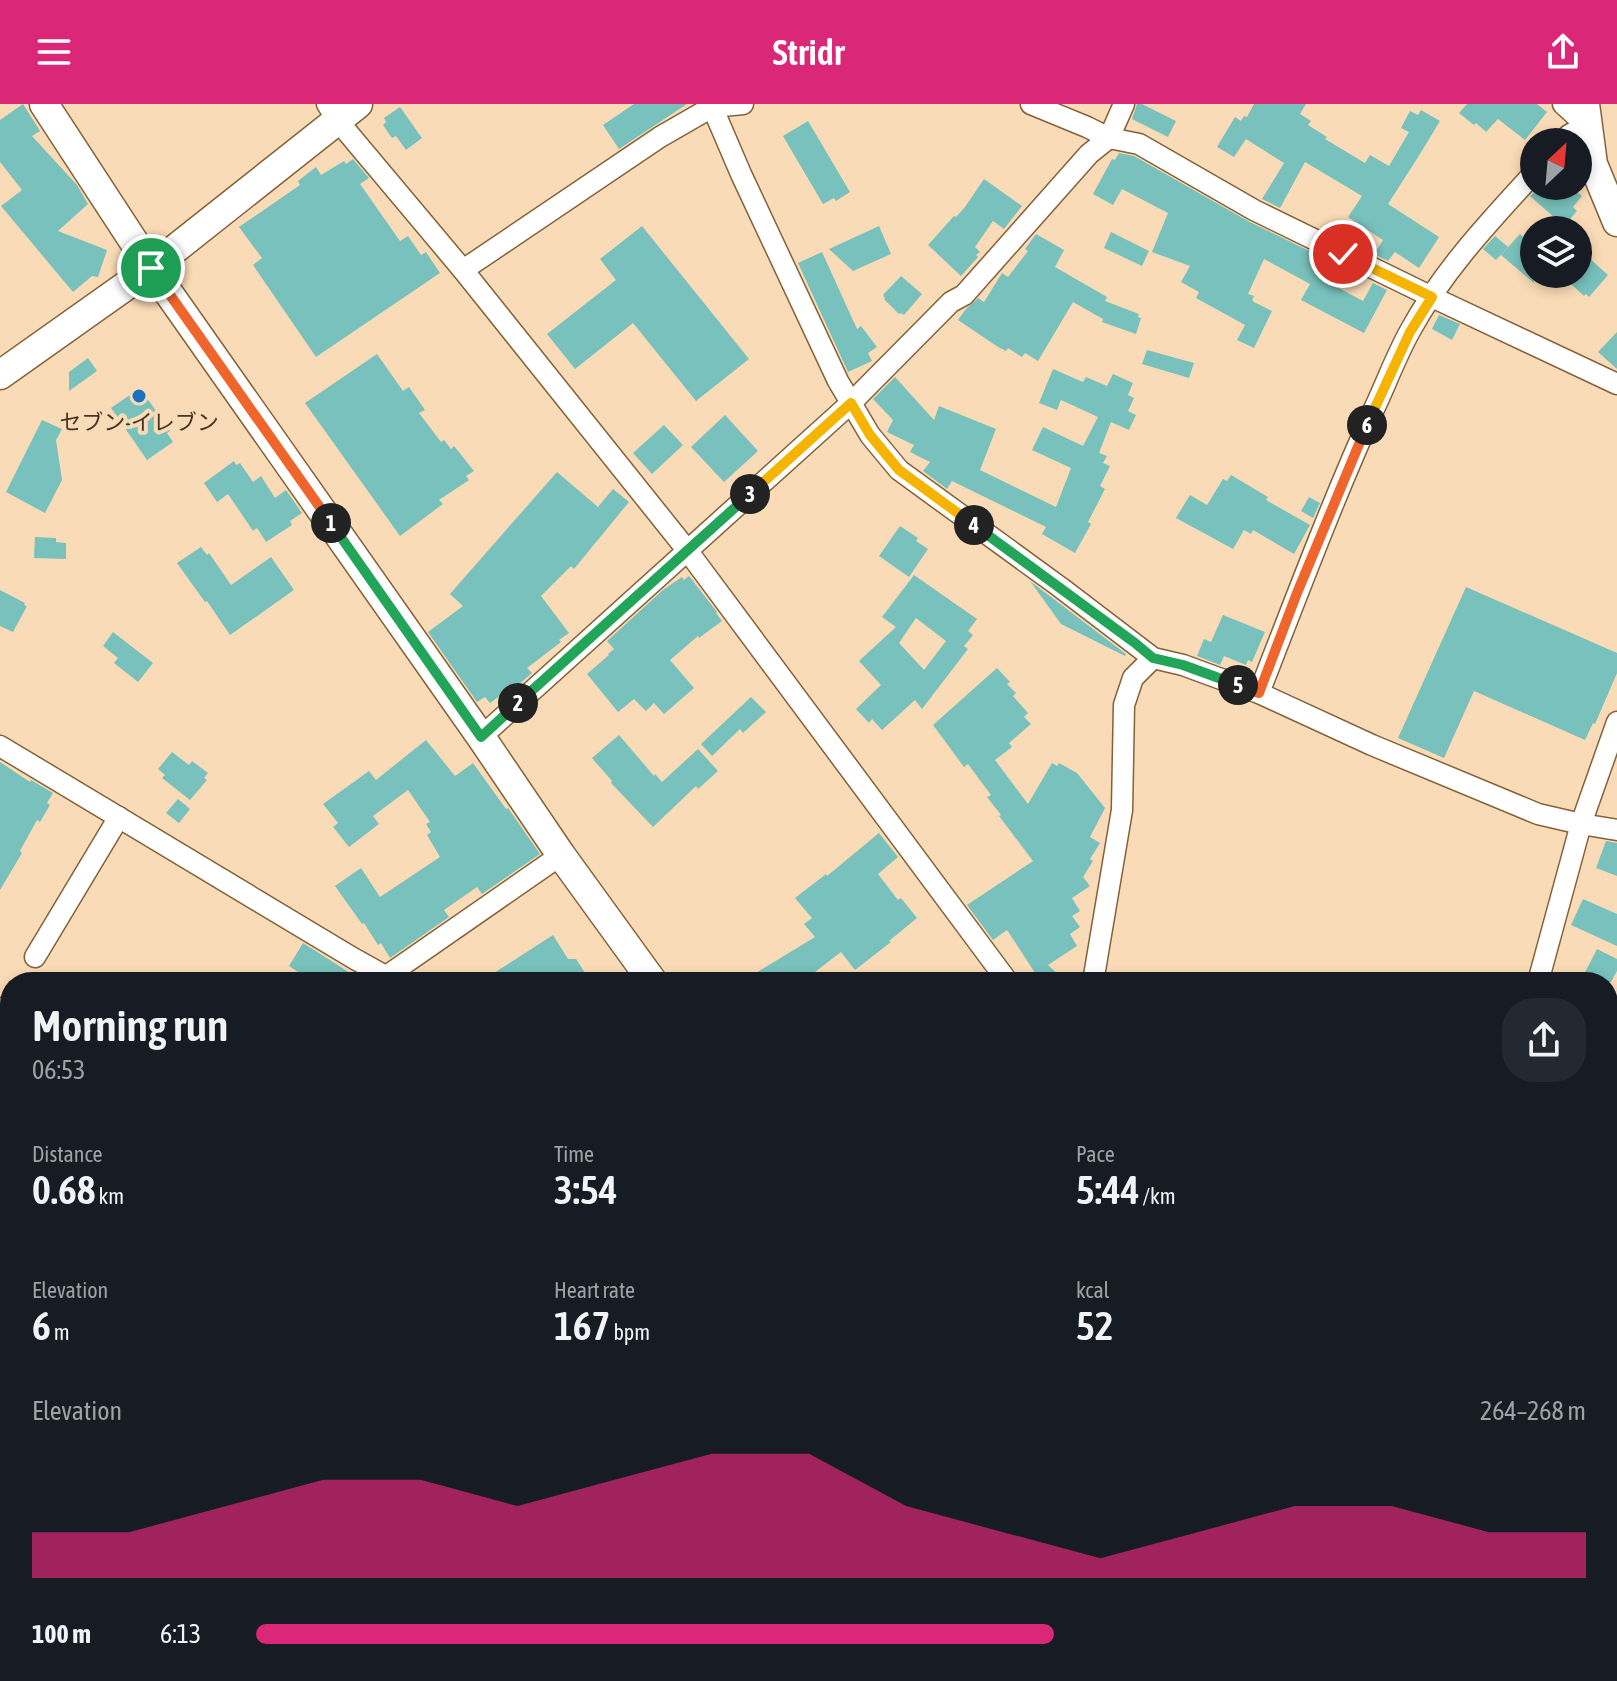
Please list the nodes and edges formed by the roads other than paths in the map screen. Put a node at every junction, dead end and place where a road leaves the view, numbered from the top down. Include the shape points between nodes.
1 (44, 104) edge
2 (743, 104) edge
3 (1031, 104) edge
4 (1124, 104) edge
5 (1563, 104) edge
6 (712, 105) edge
7 (341, 110) edge
8 (1586, 115) edge
9 (1109, 138) junction
10 (1520, 188) edge
11 (1617, 222) edge
12 (151, 268) junction
13 (463, 270) junction
14 (1432, 297) junction
15 (0, 375) edge
16 (1617, 384) edge
17 (851, 403) junction
18 (687, 550) junction
19 (1153, 658) junction
20 (1259, 693) junction
21 (1617, 722) edge
22 (481, 737) junction
23 (0, 746) edge
24 (119, 817) junction
25 (1581, 824) junction
26 (1617, 830) edge
27 (561, 855) junction
28 (35, 957) dead end
29 (374, 972) edge
30 (398, 972) edge
31 (646, 972) edge
32 (1001, 972) edge
33 (1095, 972) edge
34 (1541, 972) edge

1 - 12 street
2 - 6 street
3 - 9 street
4 - 9 street
5 - 8 street
6 - 13 street
6 - 17 street
7 - 12 street
7 - 13 street
8 - 11 street via 1593,164
9 - 14 street via 1139,144 1254,210
9 - 17 street via 964,295
10 - 14 street via 1470,243
12 - 15 street
12 - 22 street
13 - 18 street
14 - 16 street
14 - 20 street via 1359,442
17 - 18 street
17 - 19 street via 899,470
18 - 22 street
18 - 32 street
19 - 20 street
19 - 33 street via 1133,678 1124,705 1122,810
20 - 25 street via 1538,814
21 - 25 street
22 - 27 street
23 - 24 street
24 - 28 street
24 - 29 street
25 - 26 street
25 - 34 street
27 - 30 street
27 - 31 street

